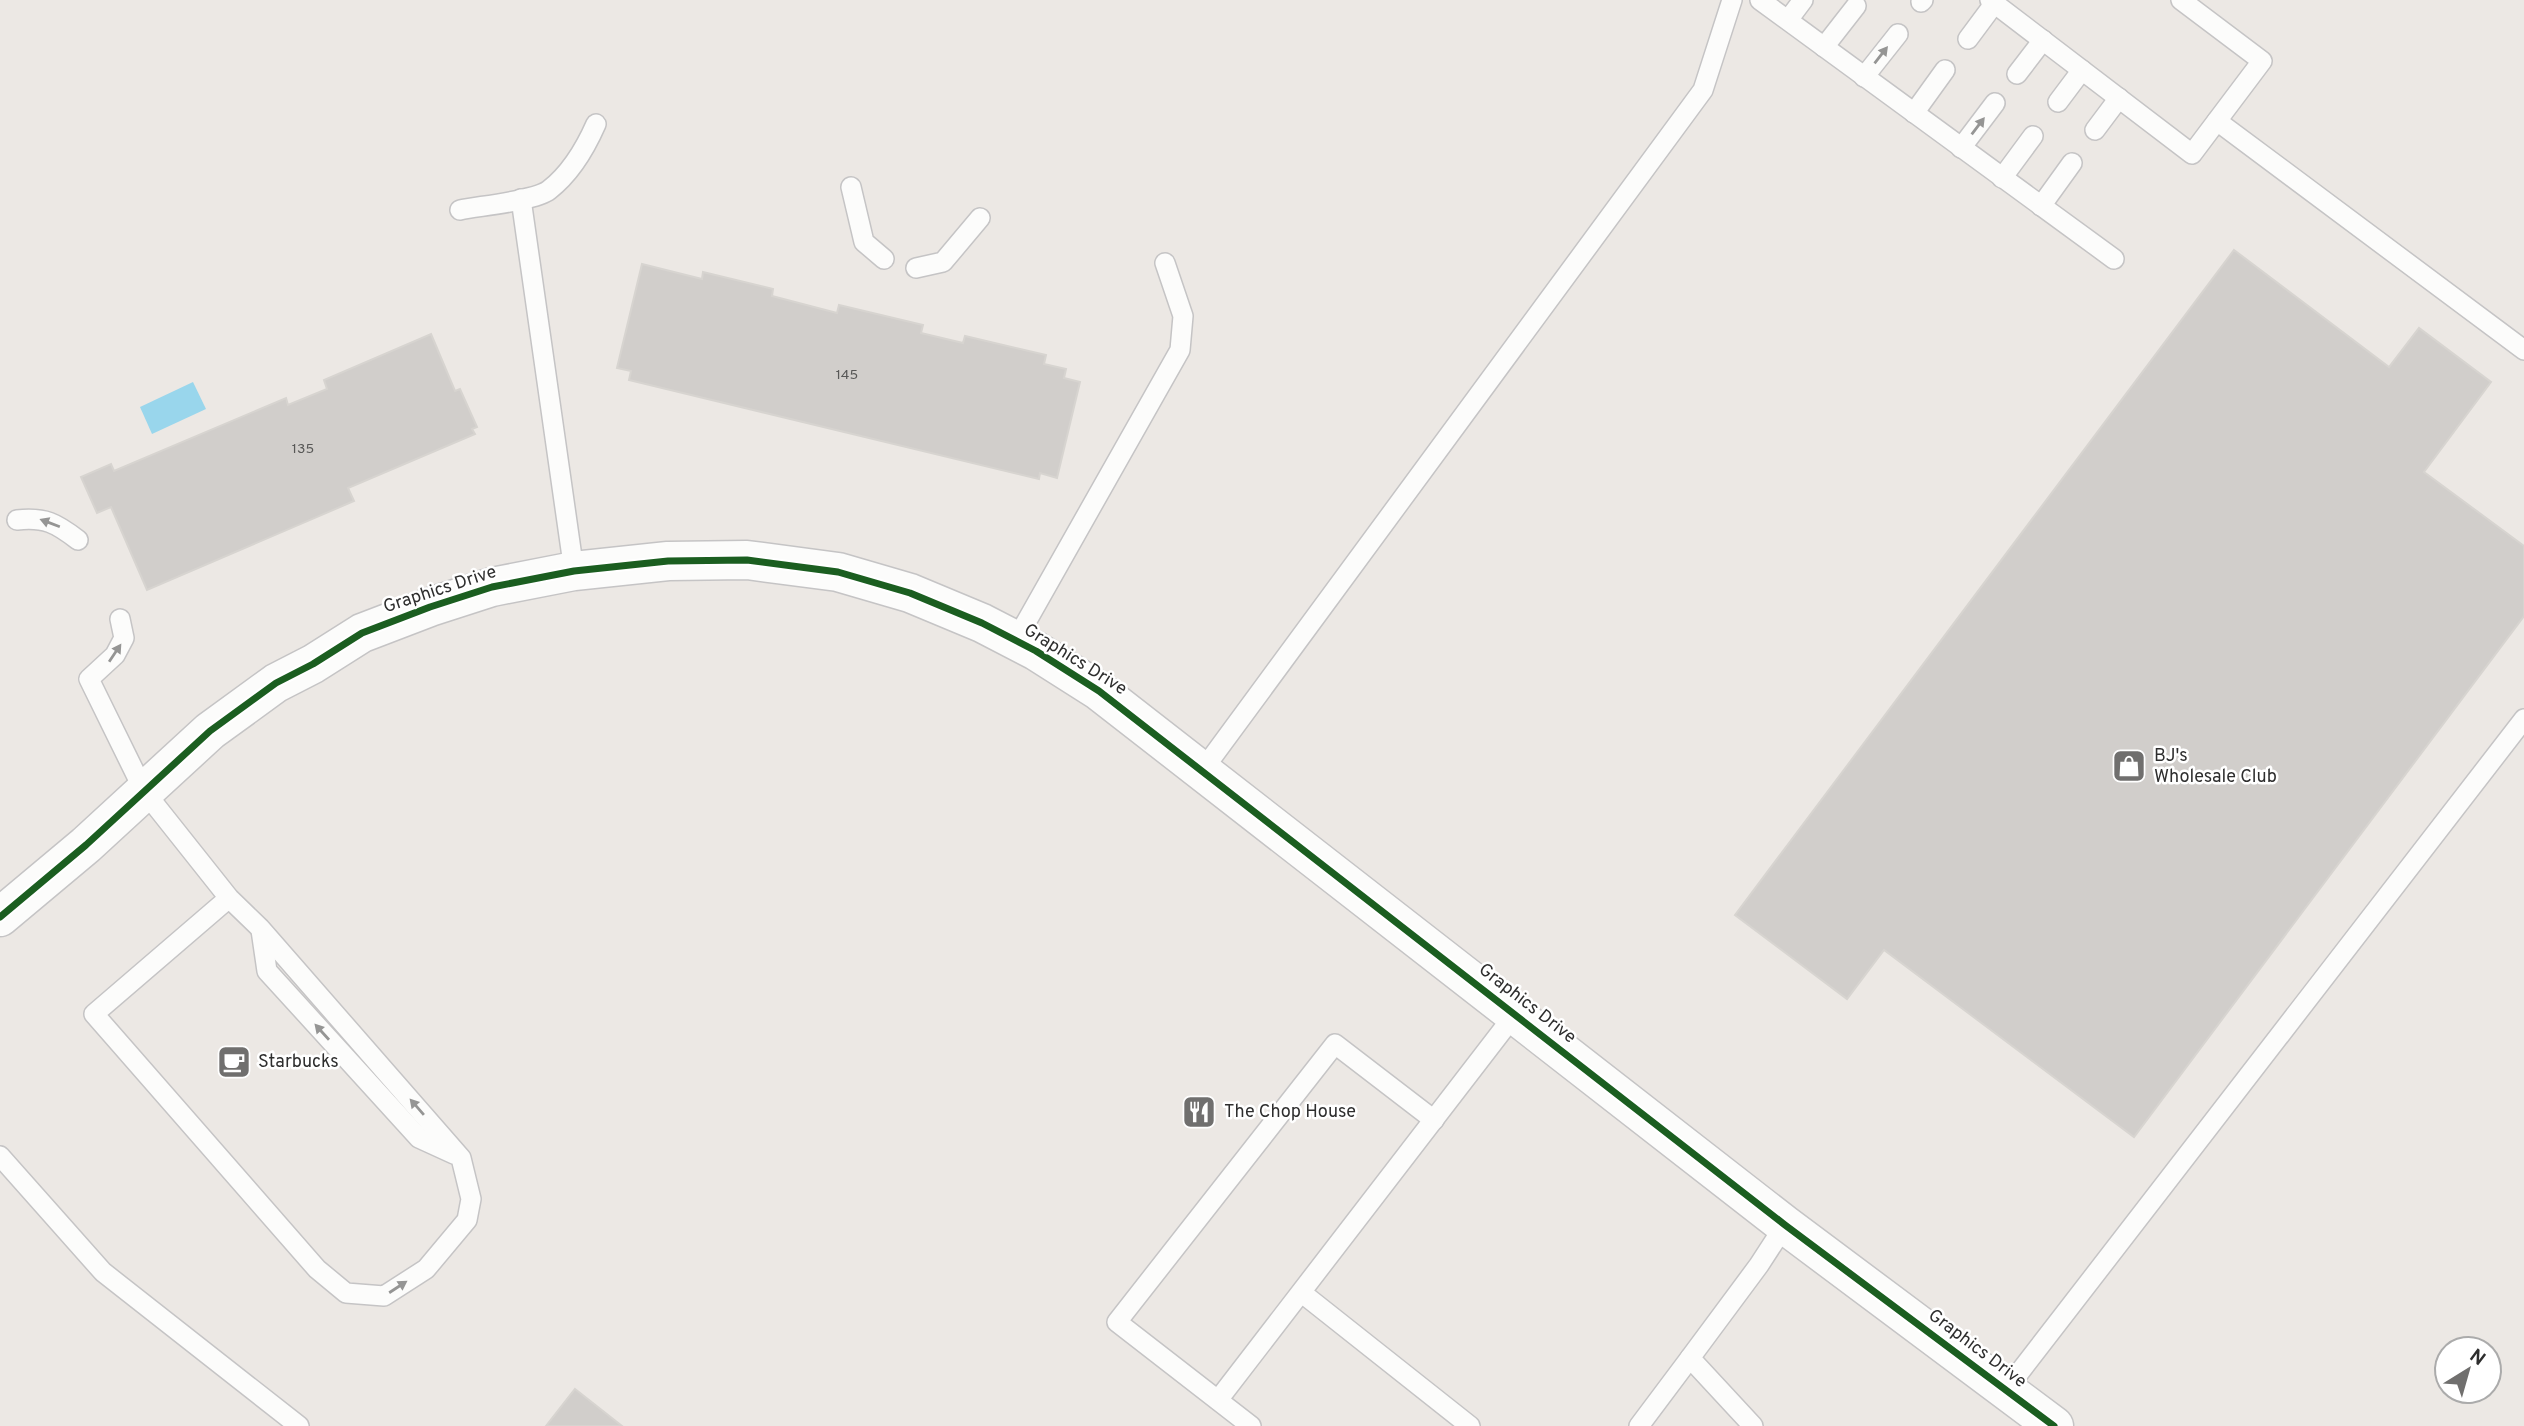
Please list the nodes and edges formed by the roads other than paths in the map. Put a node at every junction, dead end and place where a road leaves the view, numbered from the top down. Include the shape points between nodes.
1 (1732, 0) edge
2 (1760, 0) edge
3 (1803, 0) edge
4 (2181, 0) edge
5 (1992, 2) edge
6 (1856, 6) dead end
7 (1788, 20) junction
8 (1898, 33) dead end
9 (1968, 39) dead end
10 (2043, 40) junction
11 (1824, 47) junction
12 (1945, 70) dead end
13 (2081, 70) junction
14 (2017, 74) dead end
15 (1864, 76) junction
16 (2119, 98) junction
17 (2059, 102) dead end
18 (1995, 103) dead end
19 (1914, 113) junction
20 (2217, 121) junction
21 (596, 124) dead end
22 (2095, 130) dead end
23 (2033, 136) dead end
24 (1961, 148) junction
25 (2072, 163) dead end
26 (2002, 178) junction
27 (851, 187) dead end
28 (521, 200) junction
29 (2041, 206) junction
30 (460, 210) dead end
31 (980, 218) dead end
32 (884, 259) dead end
33 (2114, 259) dead end
34 (1165, 263) dead end
35 (916, 268) dead end
36 (2524, 350) edge
37 (17, 520) dead end
38 (78, 540) dead end
39 (575, 571) junction
40 (120, 619) dead end
41 (1016, 640) junction
42 (2524, 719) edge
43 (1202, 771) junction
44 (144, 791) junction
45 (229, 898) junction
46 (0, 917) edge
47 (1515, 1014) junction
48 (1434, 1120) junction
49 (0, 1156) edge
50 (1785, 1225) junction
51 (1302, 1293) junction
52 (1690, 1358) junction
53 (2005, 1391) junction
54 (1218, 1400) junction
55 (299, 1426) edge
56 (1251, 1426) edge
57 (1470, 1426) edge
58 (1639, 1426) edge
59 (1753, 1426) edge
60 (2054, 1426) edge

1 - 43 lane via 1703,90
2 - 7 lane
3 - 7 lane
4 - 20 lane via 2262,61
5 - 9 lane
5 - 10 lane
6 - 11 lane
7 - 11 lane
15 -> 8 lane
10 - 13 lane
10 - 14 lane
11 - 15 lane
12 - 19 lane
13 - 16 lane
13 - 17 lane
15 - 19 lane
16 - 20 lane via 2192,154
16 - 22 lane
24 -> 18 lane
19 - 24 lane
20 - 36 lane
21 - 28 lane via 583,153 548,192
23 - 26 lane
24 - 26 lane
25 - 29 lane
26 - 29 lane
27 - 32 lane via 864,242
28 - 30 lane
28 - 39 lane
29 - 33 lane
31 - 35 lane via 943,262
34 - 41 lane via 1183,316 1180,350
38 -> 37 lane via 60,526 37,518
39 - 41 street, Graphics Drive via 668,561 747,560 838,572 910,593
39 - 44 street, Graphics Drive via 492,587 362,633 276,683 210,731
44 -> 40 lane via 89,679 115,655 124,638
41 - 43 street, Graphics Drive via 1099,691
42 - 53 lane
43 - 47 street, Graphics Drive
44 - 45 lane
44 - 46 street, Graphics Drive
45 -> 45 lane via 94,1014 317,1269 346,1293 384,1296 426,1269 467,1220 471,1199 461,1158
47 - 48 lane
47 - 50 street, Graphics Drive
48 - 51 lane
48 - 54 lane via 1335,1044 1117,1322
49 - 55 lane via 103,1272
50 - 52 lane
50 - 53 street, Graphics Drive
51 - 54 lane
51 - 57 lane
52 - 58 lane
52 - 59 lane
53 - 60 street, Graphics Drive
54 - 56 lane

